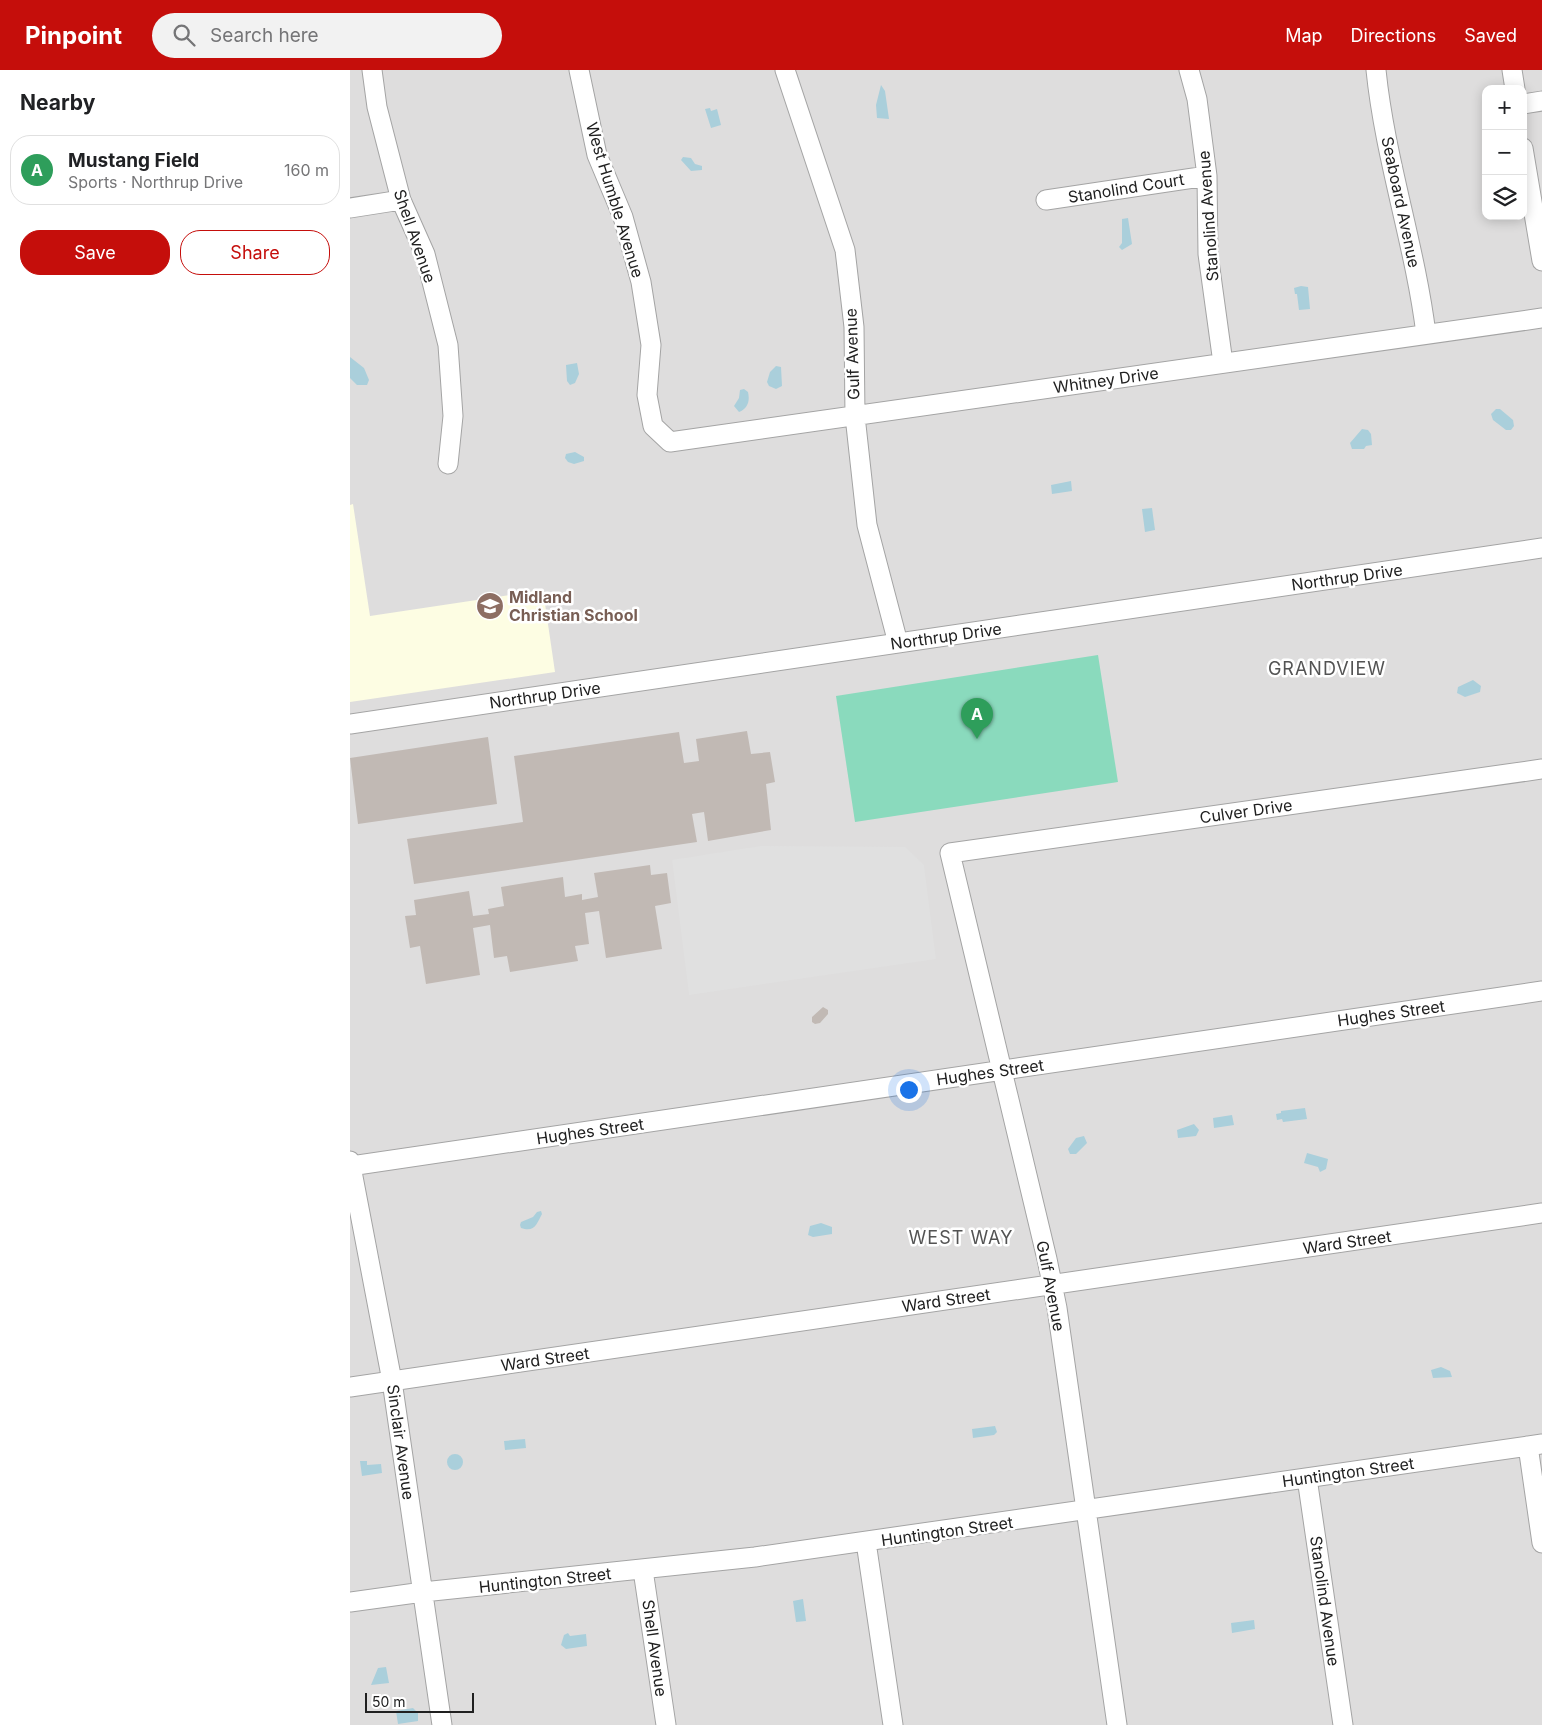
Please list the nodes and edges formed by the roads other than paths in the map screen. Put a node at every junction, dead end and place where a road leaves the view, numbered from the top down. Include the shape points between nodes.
1 (372, 70) edge
2 (579, 70) edge
3 (785, 70) edge
4 (1189, 70) edge
5 (1376, 70) edge
6 (1512, 70) edge
7 (1514, 85) edge
8 (1542, 101) edge
9 (1527, 103) edge
10 (1527, 172) edge
11 (1206, 176) junction
12 (401, 200) junction
13 (1046, 200) dead end
14 (350, 208) edge
15 (1542, 261) edge
16 (1542, 318) edge
17 (1426, 334) junction
18 (1223, 363) junction
19 (855, 416) junction
20 (670, 442) joint
21 (448, 464) dead end
22 (1542, 548) edge
23 (898, 643) junction
24 (350, 724) edge
25 (1542, 769) edge
26 (950, 853) joint
27 (1542, 991) edge
28 (1001, 1070) junction
29 (350, 1161) edge
30 (350, 1166) edge
31 (1542, 1213) edge
32 (1052, 1285) junction
33 (392, 1381) junction
34 (350, 1387) edge
35 (1535, 1445) edge
36 (1307, 1478) junction
37 (1086, 1511) junction
38 (866, 1542) junction
39 (1542, 1543) edge
40 (643, 1570) junction
41 (423, 1592) junction
42 (350, 1602) edge
43 (442, 1725) edge
44 (666, 1725) edge
45 (893, 1725) edge
46 (1117, 1725) edge
47 (1343, 1725) edge

1 - 12 street, Shell Avenue via 377,107
2 - 20 street, West Humble Avenue via 598,155 623,217 641,282 651,345 647,395 653,426
3 - 19 street, Gulf Avenue via 845,250 854,327
4 - 11 street, Stanolind Avenue via 1198,99
5 - 17 street, Seaboard Avenue via 1380,105 1422,299
6 - 7 street
8 - 9 street
10 - 15 street
11 - 13 street, Stanolind Court
11 - 18 street, Stanolind Avenue via 1208,254
12 - 14 street
12 - 21 street, Shell Avenue via 425,254 448,346 453,416
16 - 17 street, Whitney Drive
17 - 18 street, Whitney Drive
18 - 19 street, Whitney Drive
19 - 20 street, Whitney Drive
19 - 23 street, Gulf Avenue via 867,525
22 - 23 street, Northrup Drive
23 - 24 street, Northrup Drive
25 - 26 street, Culver Drive
26 - 28 street, Gulf Avenue
27 - 28 street, Hughes Street
28 - 30 street, Hughes Street
28 - 32 street, Gulf Avenue
29 - 30 street, Sinclair Avenue
30 - 33 street, Sinclair Avenue
31 - 32 street, Ward Street
32 - 33 street, Ward Street
32 - 37 street, Gulf Avenue
33 - 34 street, Ward Street
33 - 41 street, Sinclair Avenue
35 - 36 street, Huntington Street
35 - 39 street
36 - 37 street, Huntington Street
36 - 47 street, Stanolind Avenue
37 - 38 street, Huntington Street
37 - 46 street, Gulf Avenue
38 - 40 street, Huntington Street
38 - 45 street
40 - 41 street, Huntington Street
40 - 44 street, Shell Avenue
41 - 42 street, Huntington Street
41 - 43 street, Sinclair Avenue

